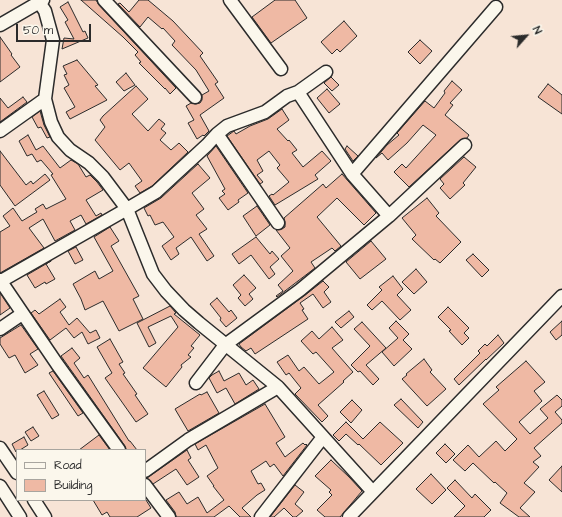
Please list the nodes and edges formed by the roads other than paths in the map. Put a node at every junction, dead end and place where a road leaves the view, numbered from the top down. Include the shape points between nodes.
1 (104, 0) edge
2 (230, 0) edge
3 (41, 1) edge
4 (496, 7) dead end
5 (0, 25) edge
6 (281, 69) dead end
7 (326, 72) dead end
8 (298, 92) junction
9 (195, 96) dead end
10 (45, 99) junction
11 (0, 131) edge
12 (216, 134) junction
13 (465, 144) dead end
14 (352, 174) junction
15 (128, 209) junction
16 (389, 216) junction
17 (278, 223) dead end
18 (0, 280) edge
19 (562, 296) edge
20 (22, 314) junction
21 (0, 329) edge
22 (226, 345) junction
23 (196, 383) dead end
24 (278, 387) junction
25 (323, 437) junction
26 (0, 448) edge
27 (118, 449) edge
28 (146, 470) edge
29 (16, 472) edge
30 (0, 486) edge
31 (146, 487) edge
32 (373, 492) junction
33 (35, 501) edge
34 (163, 515) edge
35 (20, 517) edge
36 (46, 517) edge
37 (261, 517) edge
38 (349, 517) edge

1 - 9 street
2 - 6 street
3 - 5 street
3 - 10 street via 53,40
4 - 14 street
7 - 8 street
8 - 12 street via 287,96 265,112 227,126
8 - 14 street
10 - 11 street
10 - 15 street via 58,137 103,177
12 - 15 street via 156,192
12 - 17 street
13 - 16 street
14 - 16 street
15 - 18 street
15 - 22 street via 153,274 184,310
16 - 22 street via 300,290
18 - 20 street
19 - 32 street
20 - 21 street
20 - 27 street
22 - 23 street
22 - 24 street
24 - 25 street
24 - 28 street via 188,440
25 - 32 street
25 - 37 street
26 - 29 street
30 - 35 street
31 - 34 street
32 - 38 street
33 - 36 street

